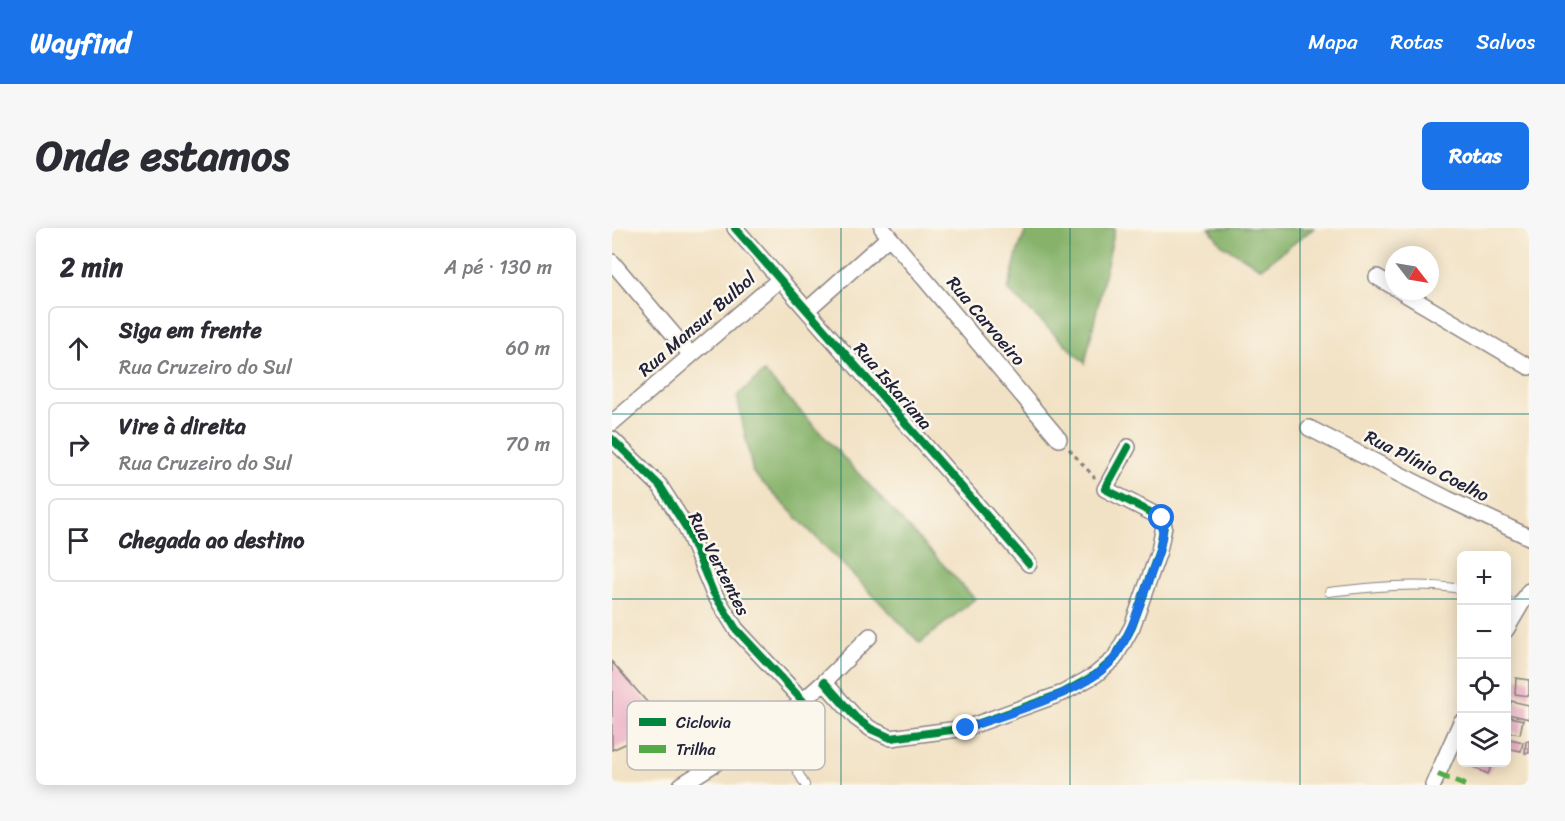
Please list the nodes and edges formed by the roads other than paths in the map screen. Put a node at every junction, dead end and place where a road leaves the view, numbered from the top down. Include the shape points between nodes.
1 (735, 228) edge
2 (885, 232) edge
3 (612, 262) edge
4 (1377, 277) dead end
5 (780, 279) junction
6 (1385, 282) edge
7 (1415, 300) edge
8 (807, 310) junction
9 (691, 355) junction
10 (1529, 368) edge
11 (612, 423) edge
12 (1309, 428) dead end
13 (612, 439) edge
14 (1059, 439) road end
15 (1128, 447) dead end
16 (1529, 537) edge
17 (1029, 564) dead end
18 (1457, 588) edge
19 (1529, 591) edge
20 (1329, 592) dead end
21 (1513, 603) edge
22 (870, 636) dead end
23 (824, 682) junction
24 (803, 701) joint
25 (1457, 731) edge
26 (705, 770) edge
27 (797, 770) edge
28 (681, 785) edge
29 (805, 785) edge
30 (1433, 785) edge

1 - 5 street, Rua Iskariana
2 - 8 street
2 - 14 street, Rua Carvoeiro
3 - 9 street
4 - 6 street
5 - 8 street, Rua Iskariana
5 - 9 street, Rua Mansur Bulbol
7 - 10 street
8 - 17 street, Rua Iskariana
9 - 11 street, Rua Mansur Bulbol
12 - 16 street, Rua Plínio Coelho
13 - 24 street, Rua Vertentes via 660,486 686,527 712,592 736,629
15 - 23 street via 1106,489 1162,518 1164,526 1132,627 1114,659 1095,675 1063,693 966,728 891,738 856,718
18 - 20 lane via 1440,585
19 - 21 street
22 - 23 street
23 - 24 street
25 - 30 street
26 - 28 street
27 - 29 lane

